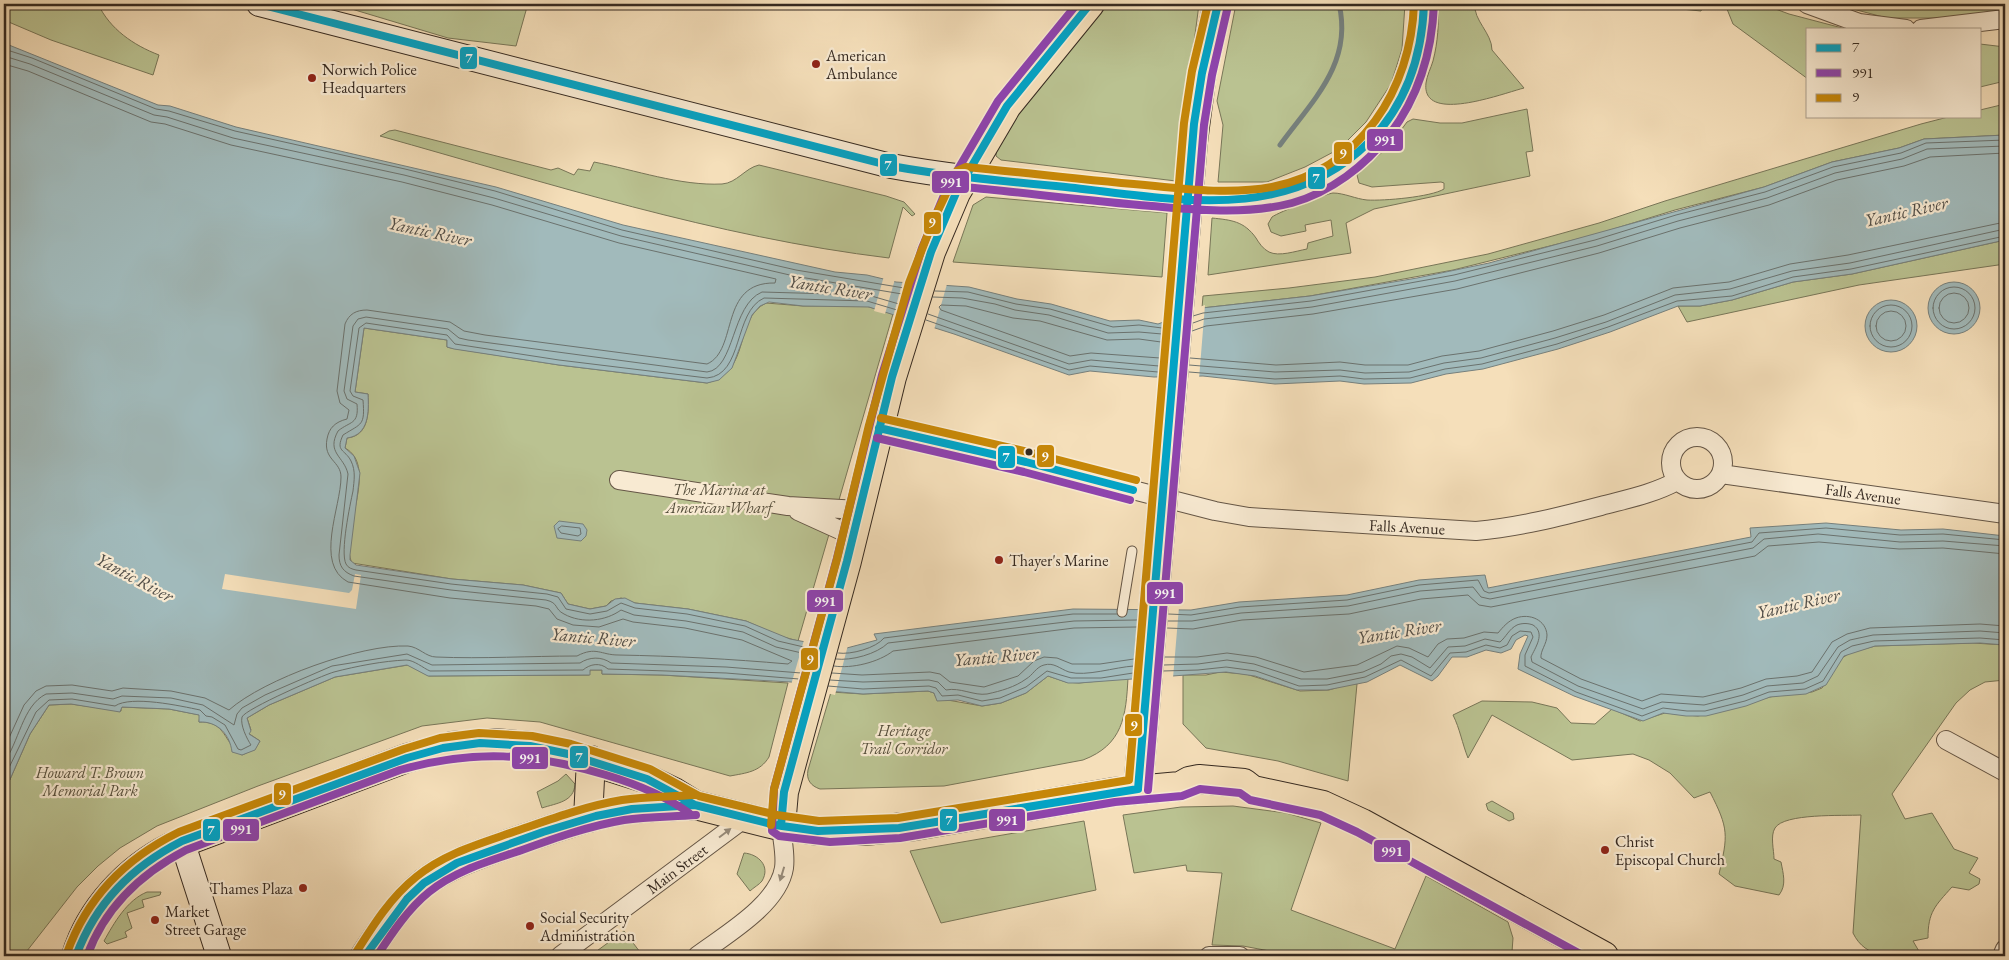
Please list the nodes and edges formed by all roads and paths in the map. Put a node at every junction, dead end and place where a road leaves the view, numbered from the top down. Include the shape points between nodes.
1 (259, 4) edge
2 (1090, 4) edge
3 (1218, 4) edge
4 (1424, 4) edge
5 (1807, 4) edge
6 (2005, 19) edge
7 (1898, 28) edge
8 (1929, 28) edge
9 (965, 177) junction
10 (879, 428) junction
11 (976, 450) tunnel mouth
12 (1721, 474) junction
13 (619, 480) dead end
14 (1677, 481) junction
15 (1133, 490) tunnel mouth
16 (788, 506) junction
17 (2005, 514) edge
18 (856, 523) junction
19 (1132, 551) dead end
20 (1122, 612) dead end
21 (1946, 740) dead end
22 (591, 760) junction
23 (2005, 772) edge
24 (1138, 789) junction
25 (695, 805) junction
26 (588, 818) junction
27 (745, 818) junction
28 (781, 826) junction
29 (182, 841) junction
30 (2005, 949) edge
31 (76, 956) edge
32 (218, 956) edge
33 (364, 956) edge
34 (560, 956) edge
35 (697, 956) edge
36 (1209, 956) edge
37 (1240, 956) edge
38 (1604, 956) edge
39 (2002, 956) edge

1 - 9 main road via 878,163
2 - 9 main road via 1014,96
3 - 24 main road, bridge via 1202,73 1193,142
4 - 9 main road via 1417,58 1393,113 1370,143 1349,162 1326,178 1305,187 1271,197 1218,201
5 - 7 street via 1859,23
6 - 8 street
9 - 10 main road via 931,252
10 - 11 street
10 - 18 main road
12 - 14 street via 1705,488 1690,489
12 - 14 street via 1721,452 1711,440 1695,437 1680,443 1671,457 1670,466
12 - 17 street, Falls Avenue
13 - 16 street
14 - 15 street, Falls Avenue via 1646,494 1549,519 1476,531 1249,517
16 - 18 street
16 - 18 street
18 - 28 main road via 784,792
19 - 20 lane
21 - 23 street
22 - 25 main road via 662,785
22 - 26 main road
22 - 29 main road via 518,744 443,748 397,761
24 - 28 main road via 899,828 830,832
24 - 38 main road via 1180,786 1191,780 1203,779 1240,782 1253,790 1323,805 1362,823
25 - 26 main road via 631,809
25 - 27 main road
26 - 33 main road via 481,854 425,882 406,900
27 - 28 main road
34 -> 27 street, Main Street
28 -> 35 street via 784,870 777,885 756,911
29 - 31 main road via 149,860 117,888 92,920
29 - 32 main road
30 - 39 street
36 - 37 street

